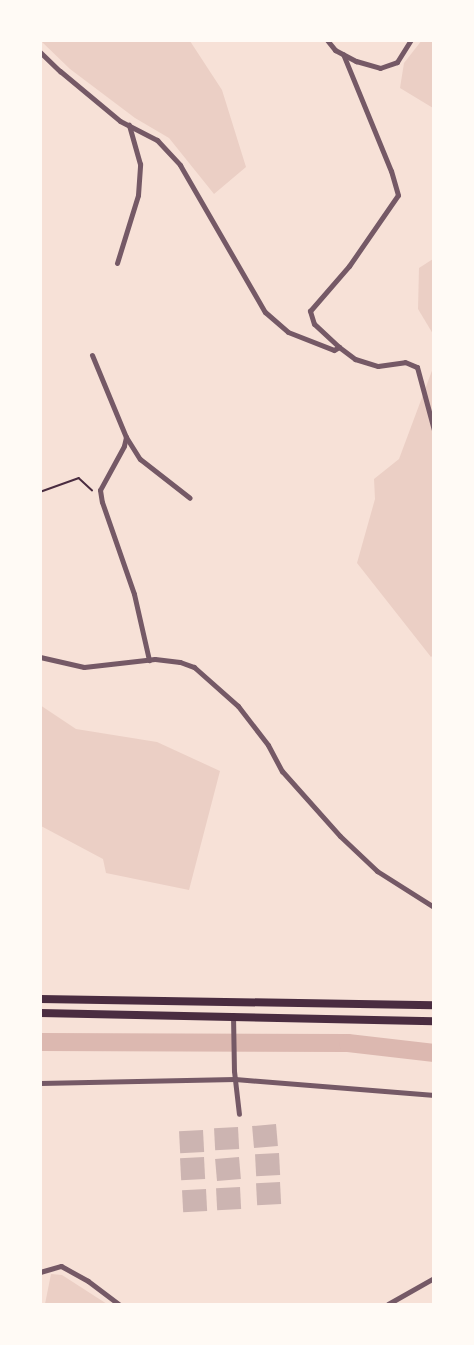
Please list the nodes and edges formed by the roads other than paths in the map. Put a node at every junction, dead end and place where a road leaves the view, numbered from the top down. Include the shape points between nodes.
1 (327, 40) edge
2 (411, 40) edge
3 (40, 52) edge
4 (343, 54) junction
5 (129, 125) junction
6 (117, 263) dead end
7 (339, 347) junction
8 (92, 356) dead end
9 (434, 430) edge
10 (126, 437) junction
11 (190, 498) dead end
12 (40, 657) edge
13 (148, 660) junction
14 (434, 907) edge
15 (40, 999) edge
16 (434, 1005) edge
17 (40, 1013) edge
18 (233, 1019) junction
19 (434, 1021) edge
20 (235, 1079) junction
21 (40, 1083) edge
22 (434, 1095) edge
23 (239, 1114) dead end
24 (40, 1272) edge
25 (434, 1278) edge
26 (119, 1305) edge
27 (388, 1305) edge

1 - 4 street
2 - 4 street via 397,62 380,68
3 - 5 street
4 - 7 street via 398,195 349,266 310,310 314,324
5 - 6 street via 140,164 138,195
5 - 7 street via 157,140 188,174 266,312 288,333 334,351
7 - 9 street via 355,359 378,366 405,362 417,368
8 - 10 street
10 - 11 street via 140,459
10 - 13 street via 100,490 134,594
12 - 13 street via 84,667
13 - 14 street via 180,662 211,680 238,706 282,771 340,836 376,872
15 - 16 main road
17 - 18 main road
18 - 19 main road
18 - 20 street
20 - 21 street
20 - 22 street
20 - 23 street
24 - 26 street via 61,1266
25 - 27 street

